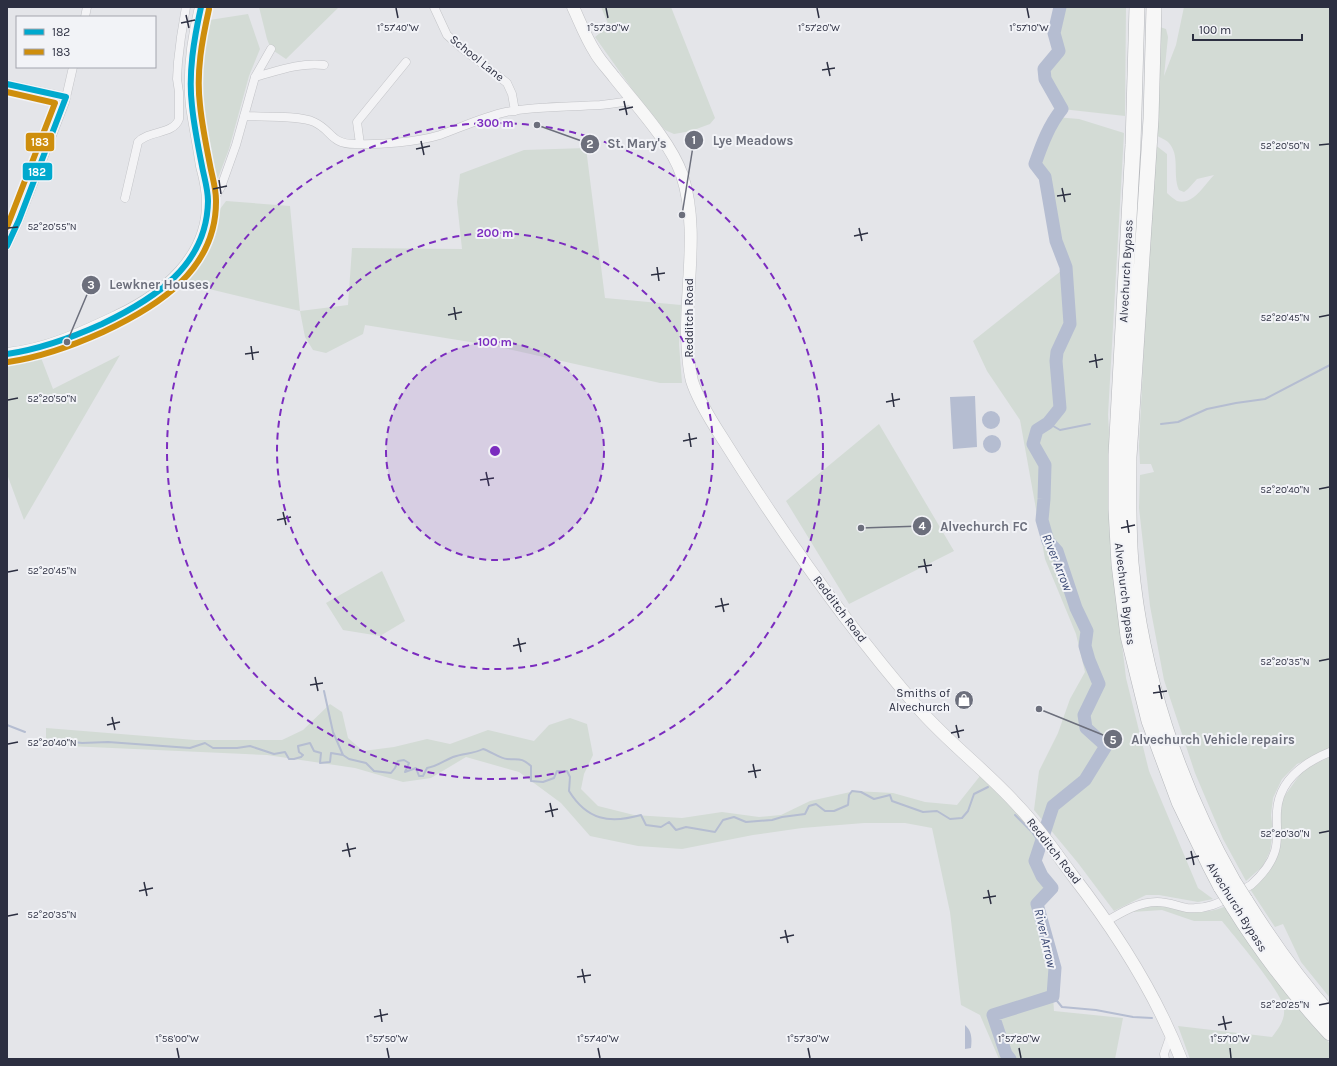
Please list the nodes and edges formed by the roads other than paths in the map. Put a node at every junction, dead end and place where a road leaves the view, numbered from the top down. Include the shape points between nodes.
1 (186, 7) edge
2 (201, 7) edge
3 (434, 7) edge
4 (573, 7) edge
5 (1137, 7) edge
6 (1154, 7) edge
7 (271, 49) dead end
8 (406, 62) dead end
9 (324, 66) dead end
10 (73, 68) edge
11 (255, 77) junction
12 (7, 84) edge
13 (185, 91) junction
14 (66, 97) junction
15 (633, 100) junction
16 (515, 111) junction
17 (244, 116) junction
18 (360, 144) junction
19 (124, 198) dead end
20 (208, 200) junction
21 (7, 246) edge
22 (7, 354) edge
23 (1330, 752) edge
24 (1227, 884) junction
25 (1239, 903) junction
26 (1107, 921) junction
27 (1330, 1015) edge
28 (1330, 1033) edge
29 (1171, 1034) junction
30 (1165, 1059) edge
31 (1181, 1059) edge

1 - 13 street via 180,37 177,79
2 - 13 main road
3 - 16 street, School Lane via 447,35 507,83
4 - 15 main road, Redditch Road via 595,53
5 - 24 highway, Alvechurch Bypass via 1133,145 1116,455 1120,572 1128,636 1150,721 1179,802 1210,866
6 - 24 highway, Alvechurch Bypass via 1151,119 1129,457 1131,563 1142,638 1162,719 1190,796 1222,860
7 - 11 street
8 - 18 street via 357,122
9 - 11 street via 299,66
10 - 14 street
11 - 17 street
12 - 14 street
13 - 19 street via 176,126 145,136 138,142
13 - 20 main road via 195,125
14 - 21 street
15 - 16 street via 601,105
15 - 26 main road, Redditch Road via 667,146 681,171 686,188 690,228 688,356 692,381 700,400 776,522 868,647 934,725 991,777 1033,822
16 - 18 street via 479,120 433,137
17 - 18 street via 308,120 340,142
17 - 20 street via 221,187 215,197
20 - 22 main road via 205,231 200,245 183,269 158,292 124,313 62,340 35,350
23 - 26 street via 1307,763 1290,777 1280,793 1276,850 1267,868 1249,886 1219,904 1193,908 1150,902 1131,908
24 - 25 highway, Alvechurch Bypass, bridge
25 - 27 highway, Alvechurch Bypass via 1263,929
25 - 28 highway, Alvechurch Bypass via 1250,934
26 - 29 main road, Redditch Road via 1144,980
29 - 30 street via 1164,1054
29 - 31 main road, Redditch Road

